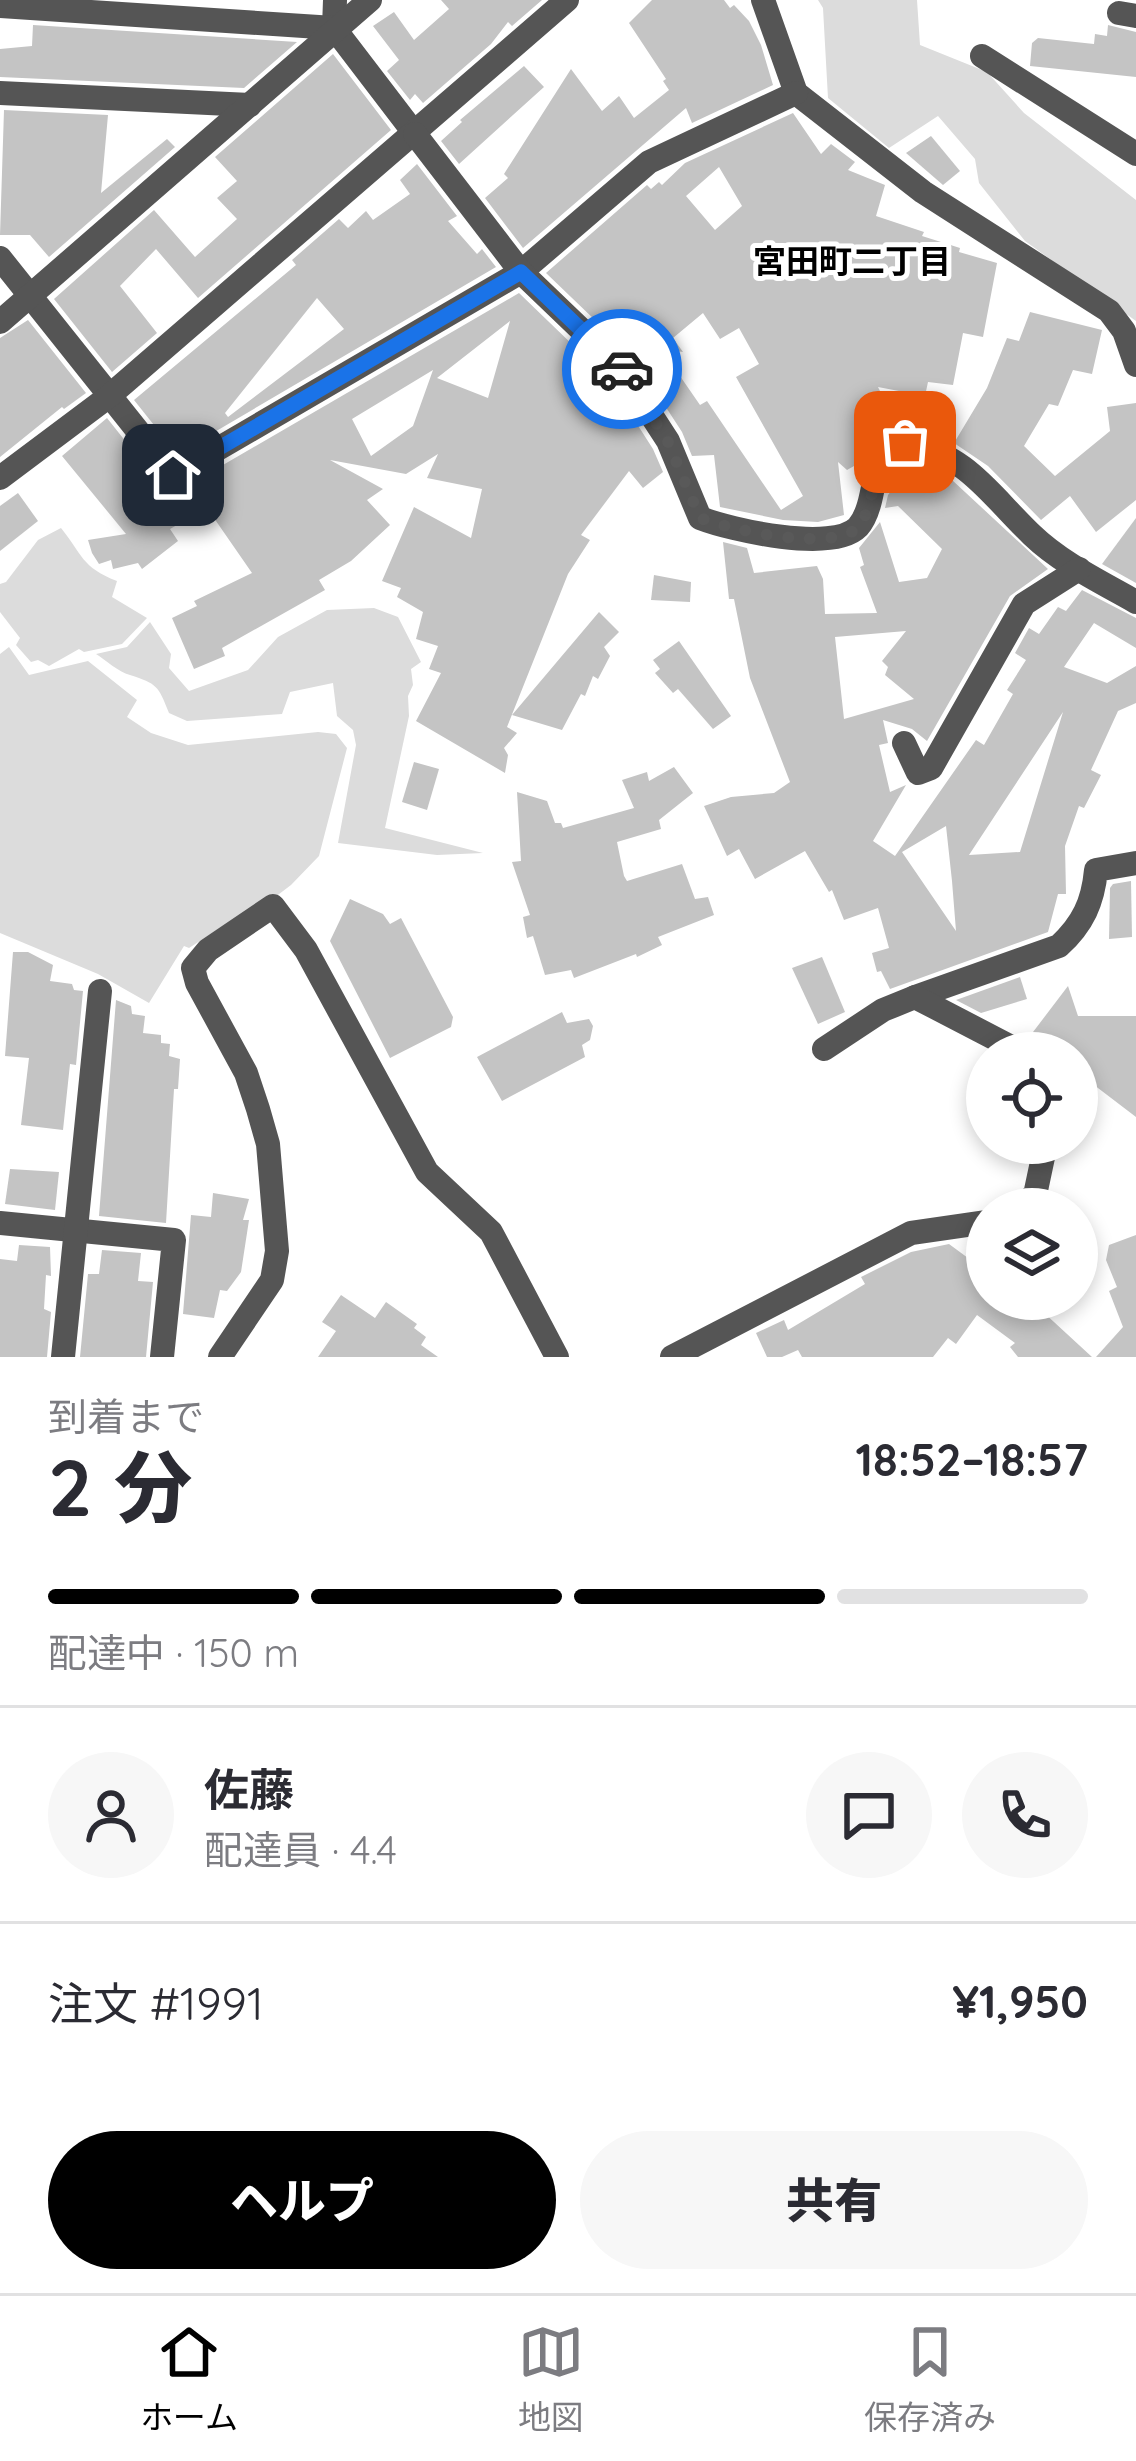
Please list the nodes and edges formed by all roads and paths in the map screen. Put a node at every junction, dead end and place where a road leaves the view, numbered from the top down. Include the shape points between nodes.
1 (335, 0) edge
2 (370, 0) edge
3 (567, 0) edge
4 (763, 0) edge
5 (0, 6) edge
6 (334, 28) junction
7 (982, 56) dead end
8 (0, 93) edge
9 (796, 93) junction
10 (250, 105) junction
11 (415, 134) junction
12 (1136, 154) edge
13 (0, 258) edge
14 (521, 272) junction
15 (29, 298) junction
16 (0, 322) edge
17 (1136, 364) edge
18 (108, 397) junction
19 (0, 478) edge
20 (1079, 569) junction
21 (1136, 602) edge
22 (904, 743) dead end
23 (1136, 863) edge
24 (100, 991) dead end
25 (915, 997) junction
26 (983, 1032) edge
27 (824, 1049) dead end
28 (0, 1223) edge
29 (966, 1225) edge
30 (74, 1230) junction
31 (63, 1357) edge
32 (163, 1357) edge
33 (220, 1357) edge
34 (557, 1357) edge
35 (672, 1357) edge

1 - 6 street
2 - 6 street
3 - 11 street
4 - 9 street
5 - 6 street
6 - 10 street
6 - 11 street
7 - 12 street
8 - 10 street
9 - 14 street via 649,162
9 - 17 street via 923,193 1109,311
10 - 15 street
11 - 14 street
11 - 18 street
13 - 15 street
14 - 18 street via 173,475
14 - 20 street via 620,367 668,442 700,518 747,532 846,535 866,512 880,454 905,442 972,471 1034,538
15 - 16 street
15 - 18 street
18 - 19 street
20 - 21 street
20 - 22 street via 1024,604 931,768 918,773
23 - 25 street via 1096,870 1087,911 1059,946
24 - 30 street
25 - 26 street
25 - 27 street
28 - 30 street
29 - 35 street via 910,1233
30 - 31 street
30 - 32 street via 174,1240
33 - 34 street via 272,1280 277,1251 258,1109 193,968 273,906 306,950 427,1172 491,1232

